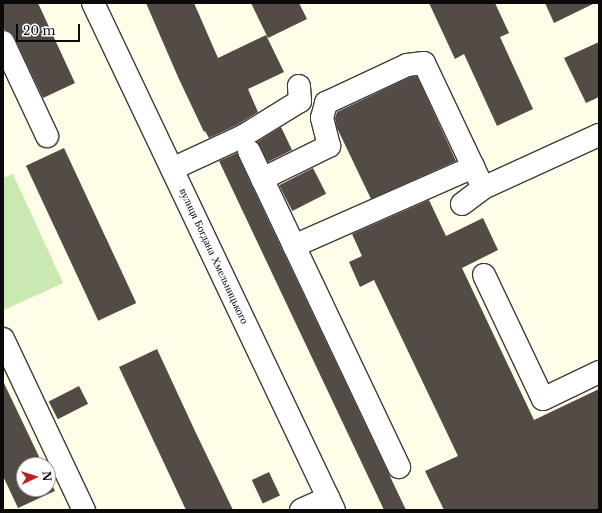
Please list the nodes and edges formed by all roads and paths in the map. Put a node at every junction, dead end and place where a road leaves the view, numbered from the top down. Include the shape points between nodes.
1 (93, 3) edge
2 (3, 42) edge
3 (299, 86) dead end
4 (599, 135) edge
5 (47, 136) dead end
6 (249, 151) dead end
7 (473, 167) junction
8 (172, 169) junction
9 (262, 179) junction
10 (483, 188) junction
11 (462, 204) dead end
12 (294, 246) junction
13 (484, 275) dead end
14 (3, 339) edge
15 (599, 372) edge
16 (399, 467) dead end
17 (331, 504) edge
18 (84, 510) edge
19 (301, 510) edge

1 - 8 street, вулиця Богдана Хмельницького
2 - 5 street
3 - 8 street via 300,101 242,136
4 - 10 street
6 - 9 street
7 - 9 street via 424,63 407,65 326,104 322,118 328,146
7 - 10 street
7 - 12 street
8 - 17 street, вулиця Богдана Хмельницького
9 - 12 street
10 - 11 street
12 - 16 street
13 - 15 street via 543,399
14 - 18 street
17 - 19 street

